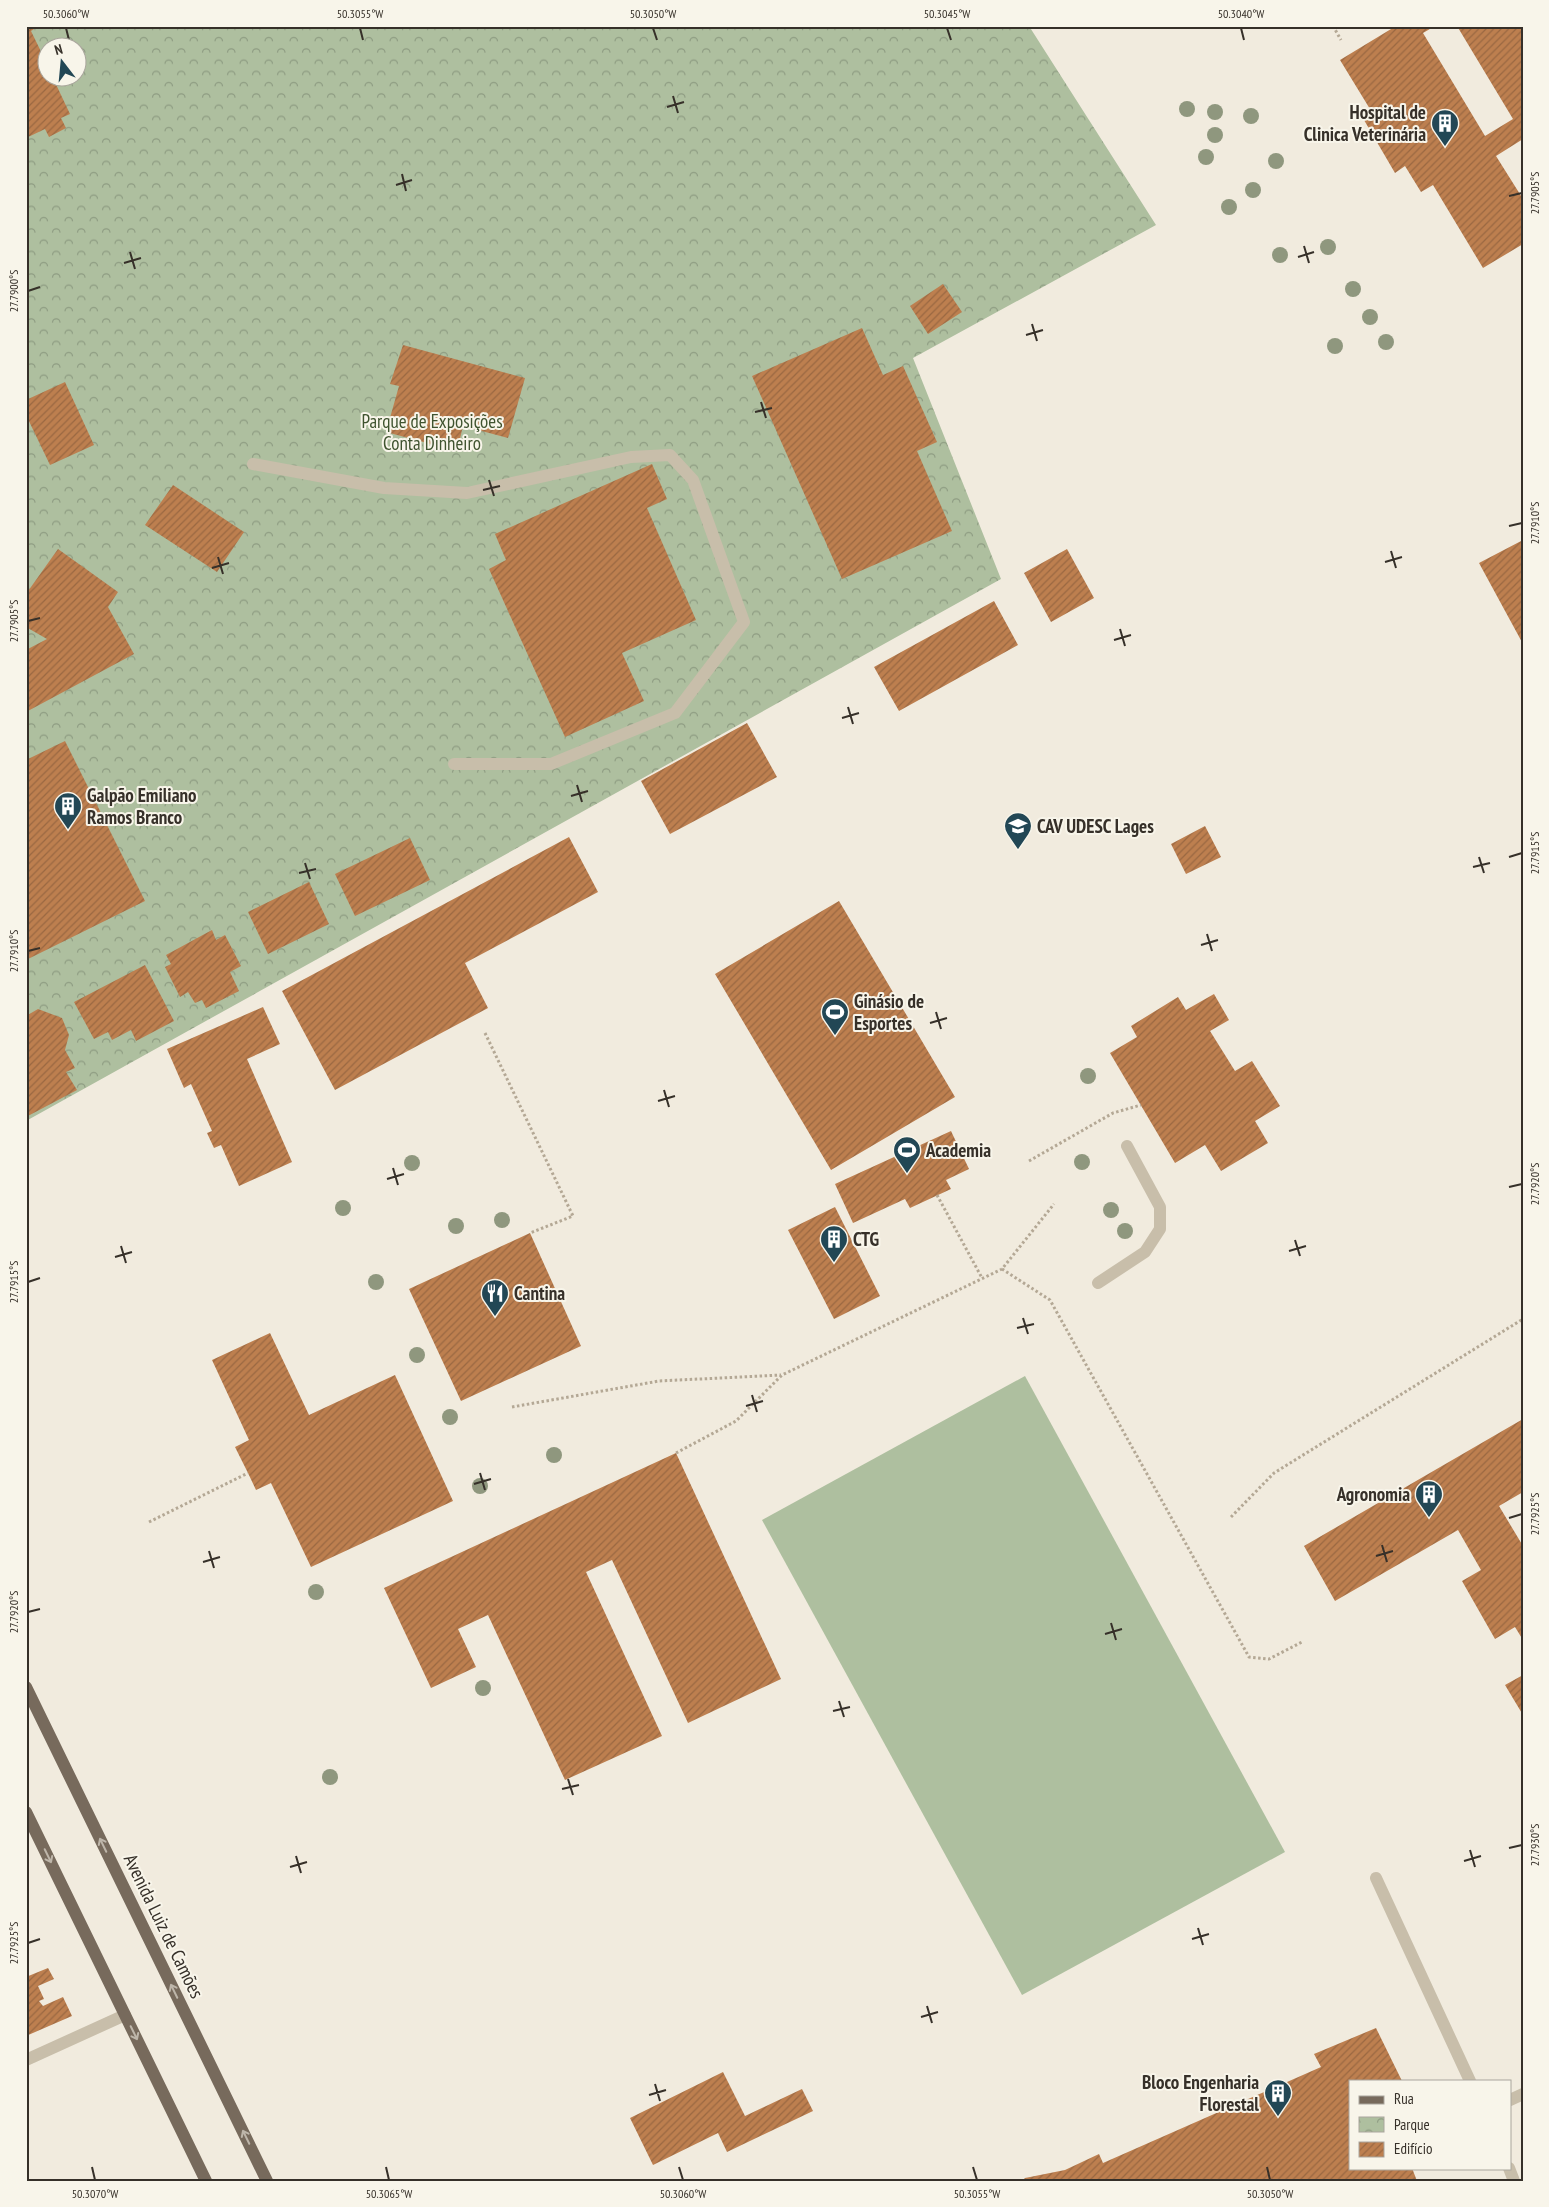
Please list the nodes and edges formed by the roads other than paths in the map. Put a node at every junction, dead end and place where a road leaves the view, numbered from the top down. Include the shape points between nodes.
1 (253, 464) dead end
2 (454, 764) dead end
3 (1127, 1146) dead end
4 (1098, 1283) dead end
5 (26, 1687) edge
6 (26, 1812) edge
7 (1376, 1878) dead end
8 (125, 2015) junction
9 (26, 2060) edge
10 (1470, 2080) edge
11 (206, 2181) edge
12 (267, 2181) edge

1 - 2 street via 384,488 467,493 631,457 670,455 693,480 744,622 675,713 551,764
3 - 4 street via 1160,1207 1160,1229 1145,1252
12 -> 5 main road, Avenida Luiz de Camões
6 -> 8 main road
7 - 10 street
8 - 9 street
8 -> 11 main road

